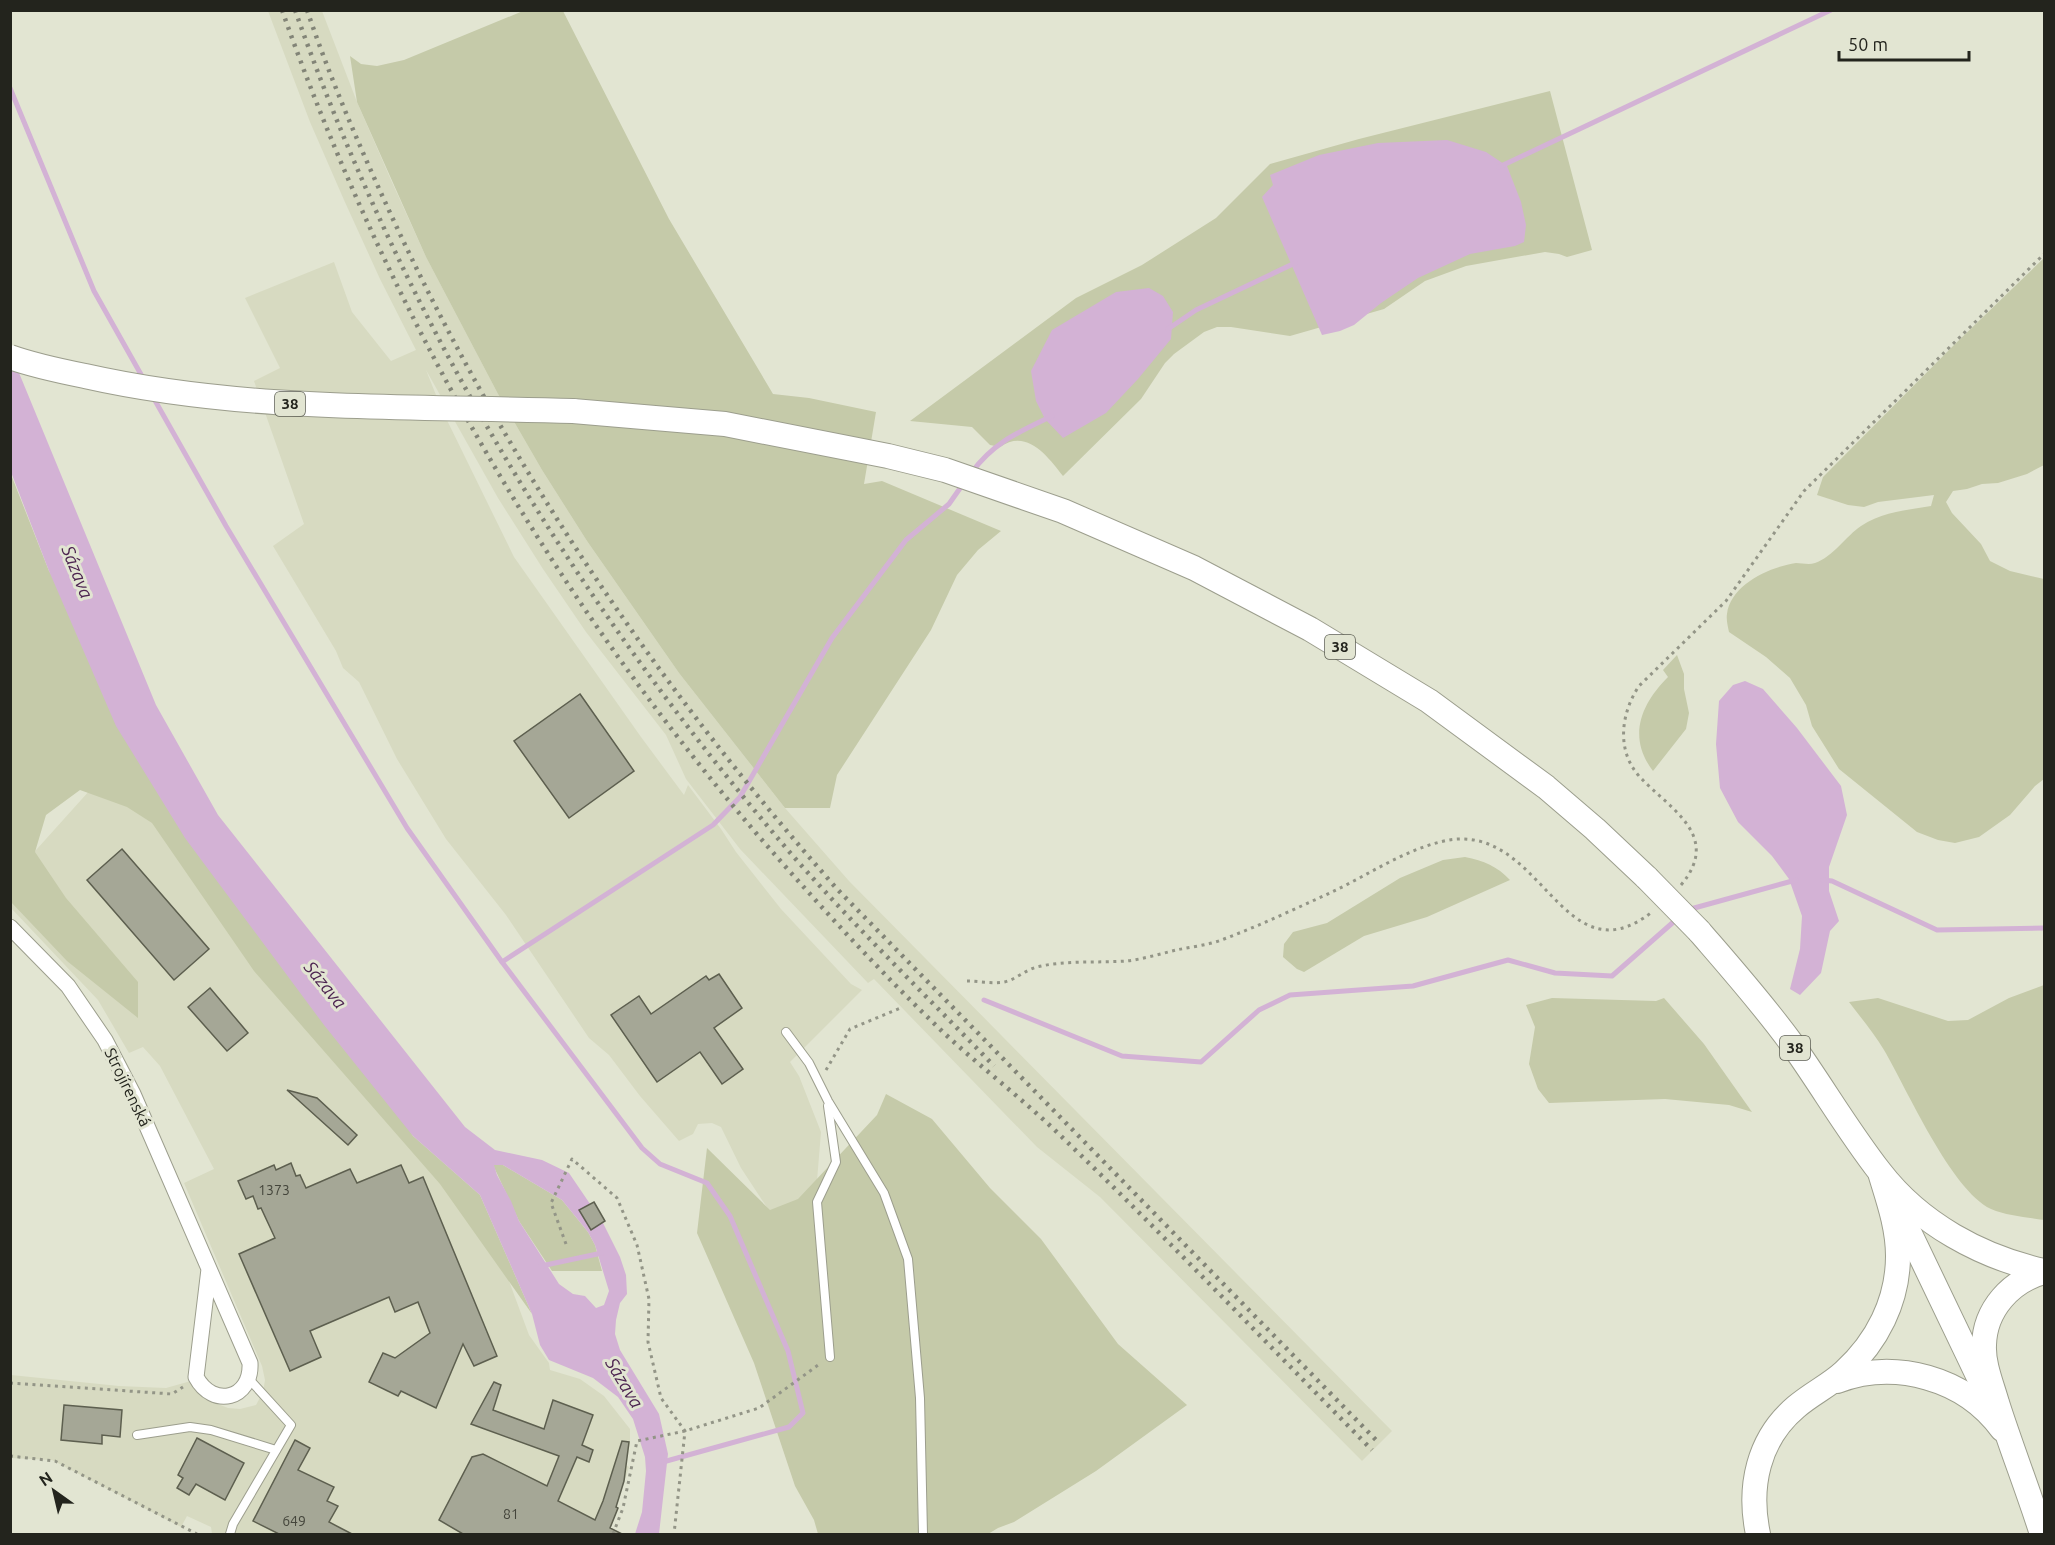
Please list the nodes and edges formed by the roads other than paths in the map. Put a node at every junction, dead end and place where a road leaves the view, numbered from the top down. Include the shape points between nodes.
1 (10, 357) edge
2 (10, 927) edge
3 (786, 1032) dead end
4 (828, 1101) junction
5 (1881, 1173) junction
6 (209, 1269) junction
7 (2044, 1272) edge
8 (830, 1357) road end
9 (249, 1379) junction
10 (1826, 1385) junction
11 (137, 1435) dead end
12 (2008, 1437) junction
13 (276, 1450) junction
14 (230, 1534) edge
15 (923, 1534) edge
16 (1758, 1534) edge
17 (2042, 1534) edge

1 - 5 main road, 38, bridge via 124,385 219,399 573,411 725,424 945,470 1063,511 1194,568 1310,629 1429,701 1587,822 1699,931 1751,990
2 - 6 street, Strojírenská via 68,986 105,1040 133,1094
3 - 4 lane via 809,1063
4 - 8 lane via 836,1162 817,1202
4 - 15 lane via 884,1194 908,1259 920,1398
5 - 7 main road via 1920,1212 1965,1243
5 - 10 main road via 1897,1236 1893,1294 1869,1346
5 - 12 main road, 38
6 - 9 street, Strojírenská via 250,1363
6 - 9 street via 196,1377 210,1393 225,1396 235,1394
7 - 12 main road via 2022,1281 2002,1298 1985,1334 1987,1370
9 - 13 lane via 291,1425
10 - 12 main road via 1877,1372 1928,1377 1973,1400
10 - 16 main road via 1794,1408 1766,1444 1754,1488
11 - 13 lane via 190,1427
12 - 17 main road, 38
13 - 14 lane

